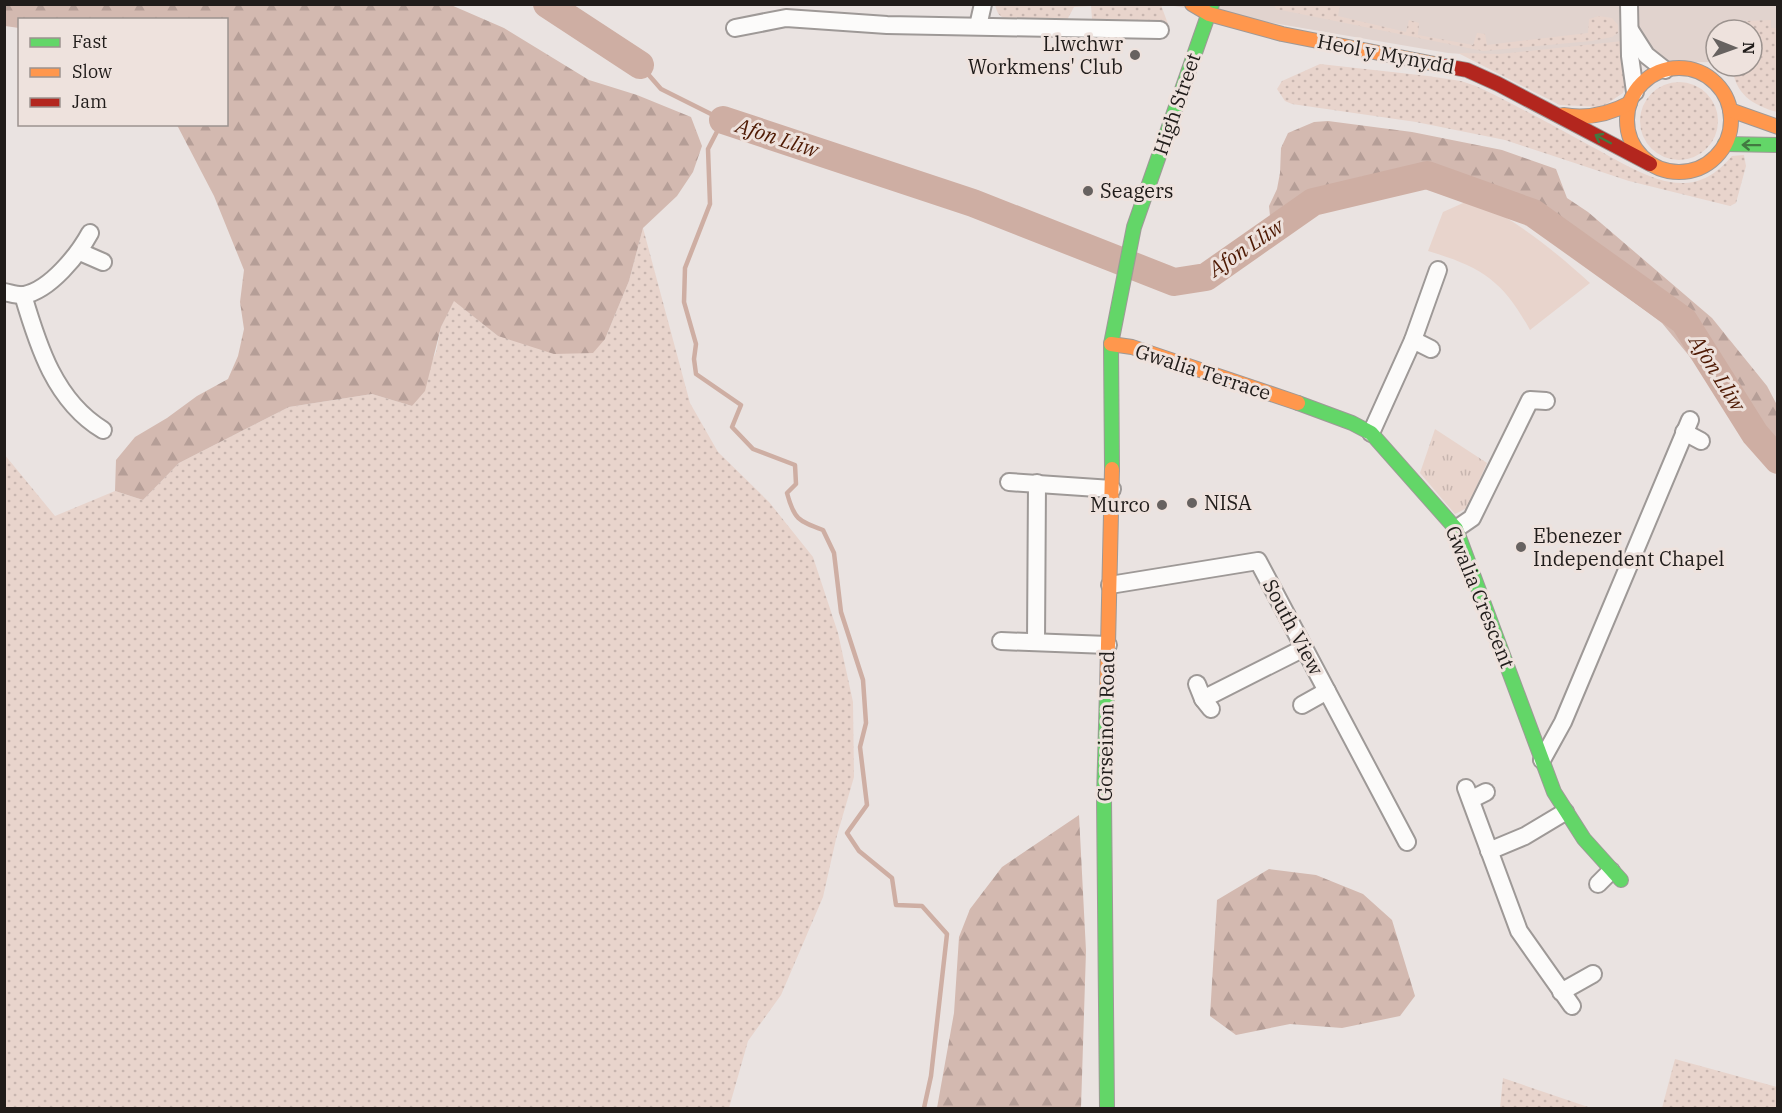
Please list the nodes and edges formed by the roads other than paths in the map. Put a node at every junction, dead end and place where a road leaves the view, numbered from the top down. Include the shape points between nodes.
1 (983, 4) edge
2 (1192, 4) edge
3 (1629, 4) edge
4 (1210, 9) edge
5 (978, 26) junction
6 (1628, 27) junction
7 (735, 28) dead end
8 (1160, 30) dead end
9 (1665, 70) junction
10 (1632, 98) junction
11 (1730, 110) junction
12 (1555, 114) junction
13 (1778, 127) edge
14 (1725, 144) junction
15 (1778, 146) edge
16 (1650, 164) junction
17 (90, 233) dead end
18 (80, 252) junction
19 (103, 262) dead end
20 (1438, 270) dead end
21 (4, 292) edge
22 (23, 295) junction
23 (1413, 340) junction
24 (1111, 344) junction
25 (1431, 349) dead end
26 (1546, 400) dead end
27 (1295, 402) joint
28 (104, 430) dead end
29 (1371, 433) junction
30 (1701, 441) dead end
31 (1009, 482) dead end
32 (1037, 483) junction
33 (1112, 489) junction
34 (1456, 529) junction
35 (1110, 585) junction
36 (1001, 641) dead end
37 (1036, 642) junction
38 (1108, 645) junction
39 (1304, 648) junction
40 (1327, 691) junction
41 (1204, 697) dead end
42 (1302, 705) dead end
43 (1542, 760) junction
44 (1475, 793) dead end
45 (1565, 812) junction
46 (1407, 842) dead end
47 (1489, 851) junction
48 (1616, 876) joint
49 (1598, 884) dead end
50 (1593, 974) dead end
51 (1561, 992) junction
52 (1572, 1006) dead end
53 (1107, 1108) edge

1 - 5 street
2 - 4 street, Heol y Mynydd
3 - 6 street
4 - 12 street, Heol y Mynydd via 1282,33 1458,68
4 - 24 street, High Street via 1131,239
5 - 7 street via 786,18
5 - 8 street
6 - 9 street via 1640,48
6 - 10 street
9 - 10 street via 1643,82
9 - 11 street via 1683,68 1703,74 1719,87
10 - 12 street, Heol y Mynydd via 1611,112 1592,117
10 - 16 street via 1627,120 1629,137
11 - 13 street
11 - 14 street via 1731,128
16 -> 12 street, Heol y Mynydd
15 -> 14 street
14 - 16 street via 1709,163 1686,172 1674,173
17 - 18 street
18 - 19 street
18 - 22 street via 49,282
20 - 23 street
21 - 22 street
22 - 28 street via 36,342 53,378 83,425
23 - 25 street
23 - 29 street
24 - 27 street, Gwalia Terrace via 1132,347
24 - 33 street, Gorseinon Road
26 - 34 street via 1530,400 1472,518
27 - 29 street, Gwalia Crescent
29 - 34 street, Gwalia Crescent
30 - 43 street via 1687,426 1563,722
31 - 32 street
32 - 33 street
32 - 37 street
33 - 35 street, Gorseinon Road
34 - 43 street, Gwalia Crescent
35 - 38 street, Gorseinon Road
35 - 39 street, South View via 1258,561
36 - 37 street
37 - 38 street
38 - 53 street, Gorseinon Road via 1104,798
39 - 40 street, South View
39 - 41 street
40 - 42 street
40 - 46 street, South View via 1391,828
43 - 45 street, Gwalia Crescent
44 - 47 street
45 - 47 street via 1525,836
45 - 48 street, Gwalia Crescent
47 - 51 street via 1519,931
48 - 49 street
50 - 51 street
51 - 52 street

